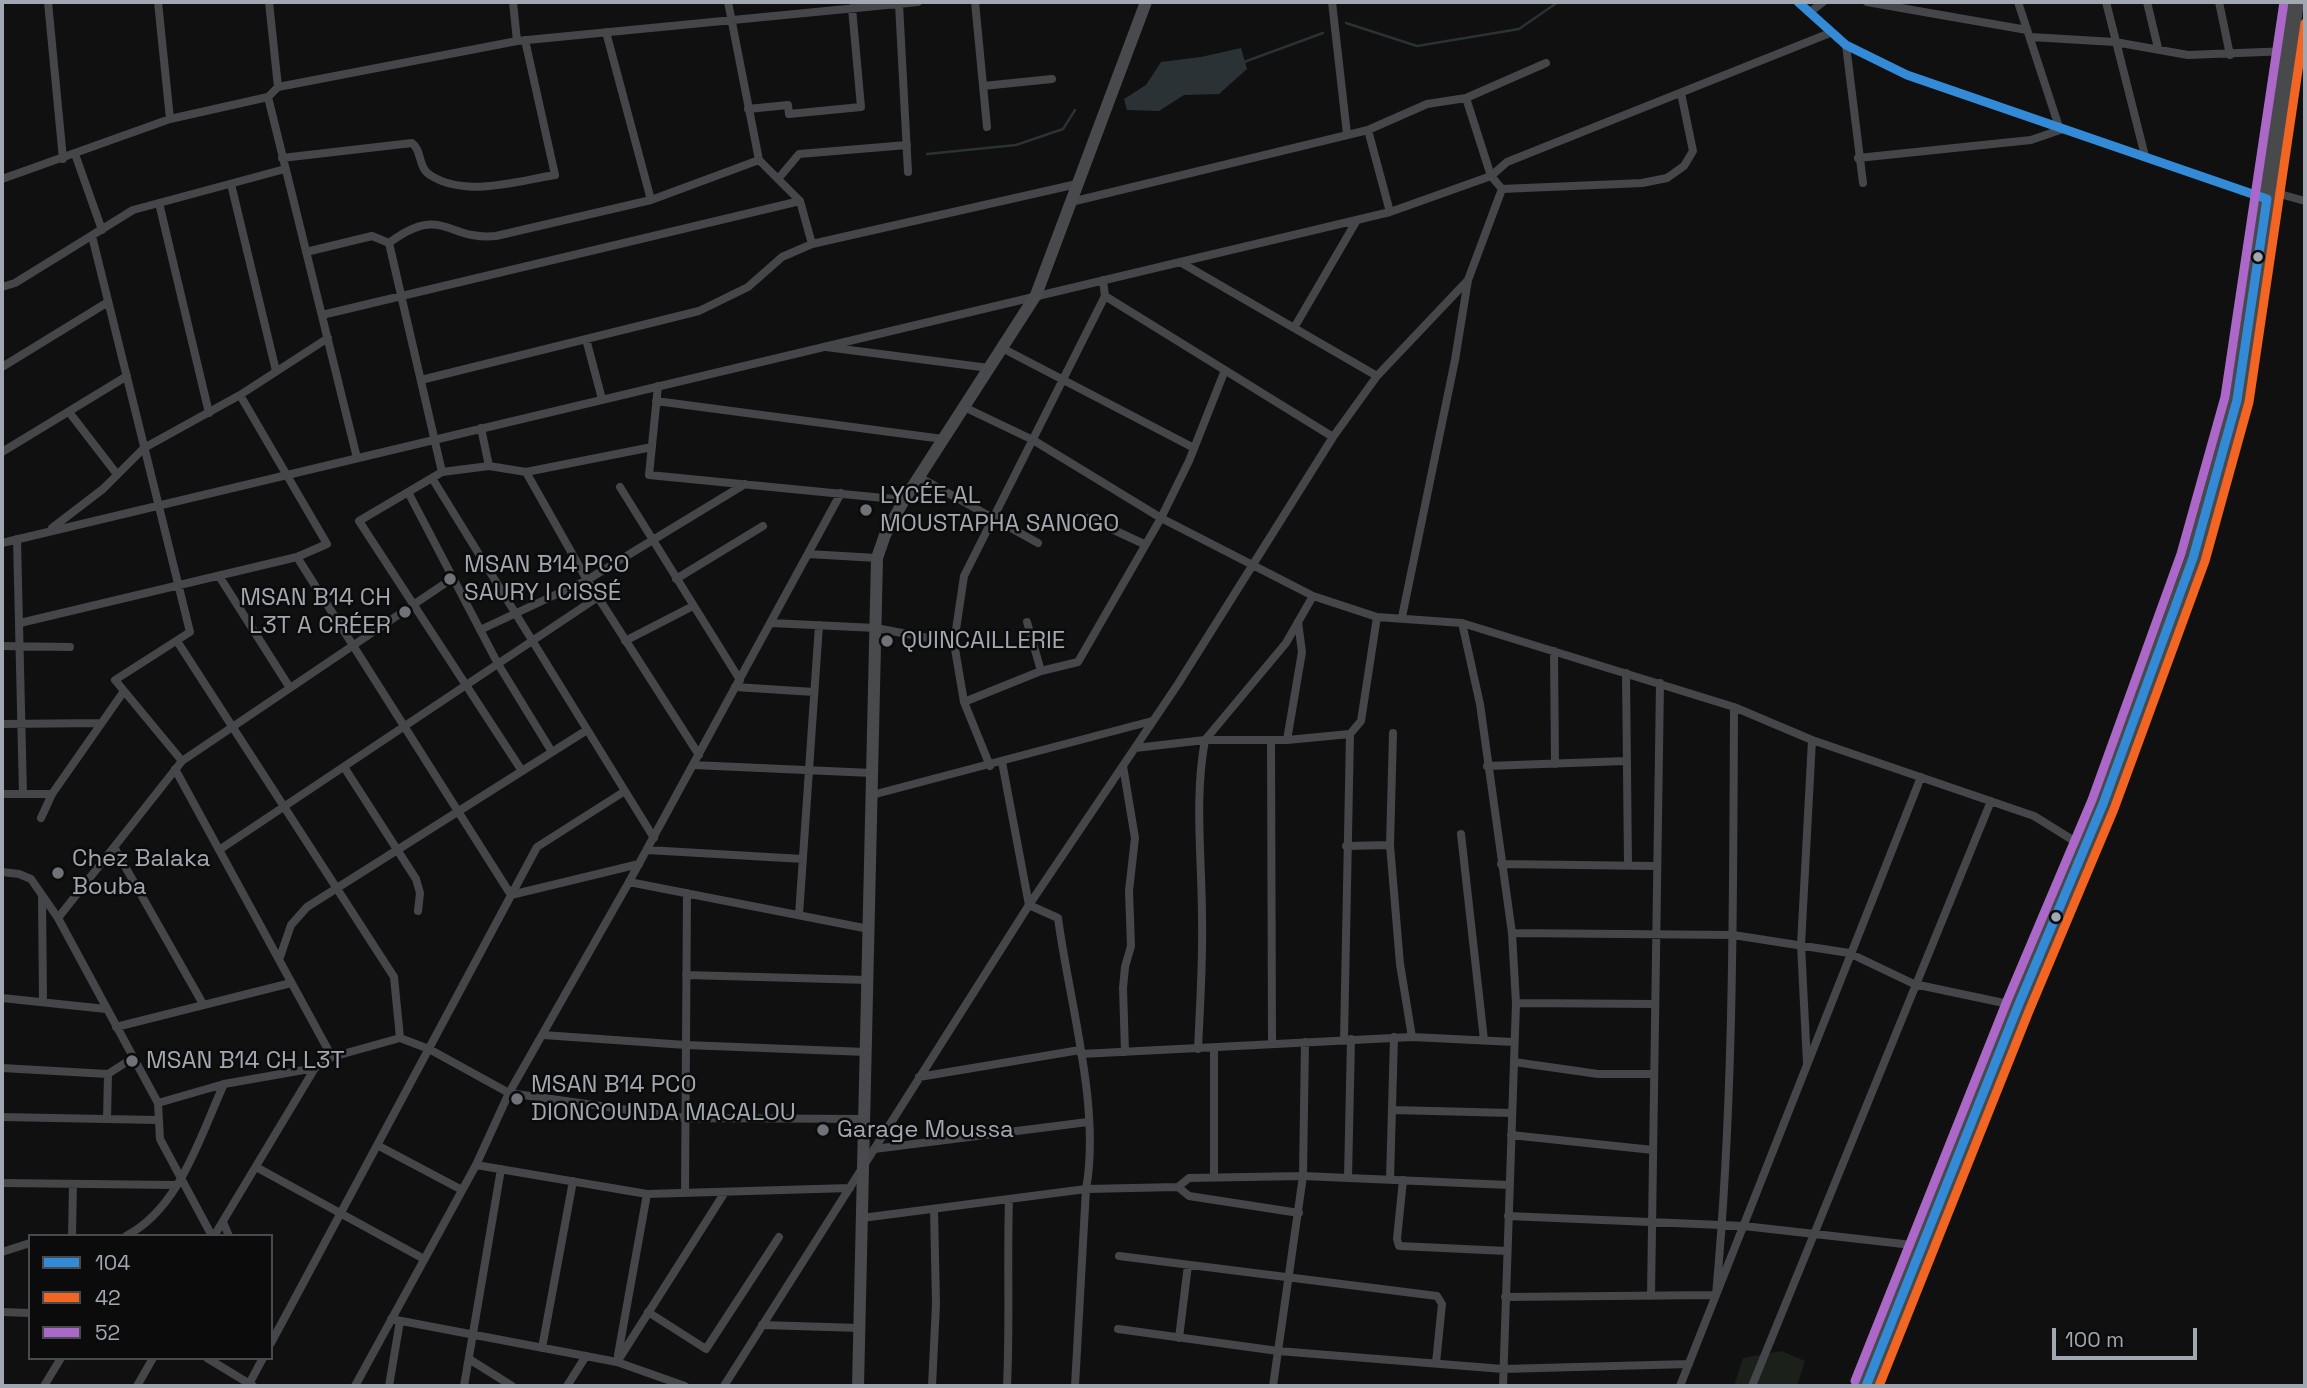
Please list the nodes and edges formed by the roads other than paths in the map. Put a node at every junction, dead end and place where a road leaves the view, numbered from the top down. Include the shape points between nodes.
1 (48, 2) edge
2 (158, 2) edge
3 (269, 2) edge
4 (513, 2) edge
5 (729, 2) edge
6 (918, 2) edge
7 (975, 2) edge
8 (1146, 2) edge
9 (1332, 2) edge
10 (1798, 2) edge
11 (1823, 2) edge
12 (1867, 2) edge
13 (2018, 2) edge
14 (2106, 2) edge
15 (2147, 2) edge
16 (2219, 2) edge
17 (2296, 2) edge
18 (899, 4) junction
19 (852, 8) junction
20 (1810, 12) junction
21 (730, 20) junction
22 (606, 32) junction
23 (1830, 33) junction
24 (2029, 34) junction
25 (521, 41) junction
26 (2115, 43) junction
27 (1846, 44) junction
28 (2158, 48) junction
29 (2289, 51) junction
30 (2230, 55) junction
31 (1546, 64) dead end
32 (1052, 79) dead end
33 (983, 86) junction
34 (278, 87) junction
35 (1681, 93) junction
36 (268, 97) junction
37 (1466, 98) junction
38 (748, 109) junction
39 (170, 118) junction
40 (988, 127) dead end
41 (1368, 130) junction
42 (2060, 130) junction
43 (1347, 134) junction
44 (906, 145) junction
45 (75, 155) junction
46 (2145, 156) junction
47 (282, 158) junction
48 (1858, 158) junction
49 (63, 159) junction
50 (759, 160) junction
51 (285, 169) junction
52 (908, 173) dead end
53 (1491, 176) junction
54 (2, 179) edge
55 (778, 179) junction
56 (1863, 183) dead end
57 (230, 184) junction
58 (1077, 184) junction
59 (1502, 189) junction
60 (2268, 195) junction
61 (651, 200) junction
62 (800, 201) junction
63 (2305, 201) edge
64 (1070, 202) junction
65 (159, 203) junction
66 (1390, 212) junction
67 (1357, 220) junction
68 (102, 230) junction
69 (92, 236) junction
70 (389, 243) junction
71 (812, 244) junction
72 (306, 252) junction
73 (1180, 262) junction
74 (1102, 280) junction
75 (1468, 280) junction
76 (2, 287) edge
77 (1036, 295) junction
78 (401, 296) junction
79 (1105, 296) junction
80 (108, 302) junction
81 (322, 315) junction
82 (1294, 328) junction
83 (327, 338) junction
84 (586, 339) junction
85 (821, 346) junction
86 (1002, 348) junction
87 (2, 367) edge
88 (989, 368) junction
89 (1225, 370) junction
90 (276, 372) junction
91 (127, 376) junction
92 (1377, 376) junction
93 (421, 380) junction
94 (1063, 380) junction
95 (658, 386) junction
96 (240, 395) junction
97 (602, 399) junction
98 (656, 401) junction
99 (964, 407) junction
100 (69, 412) junction
101 (209, 412) junction
102 (481, 428) junction
103 (1333, 437) junction
104 (435, 439) junction
105 (943, 439) junction
106 (1032, 440) junction
107 (652, 447) junction
108 (145, 448) junction
109 (1194, 448) junction
110 (2, 452) edge
111 (357, 458) junction
112 (489, 466) junction
113 (442, 472) junction
114 (526, 472) junction
115 (116, 473) junction
116 (288, 474) junction
117 (919, 477) junction
118 (432, 478) junction
119 (746, 484) junction
120 (620, 487) dead end
121 (408, 492) junction
122 (841, 493) junction
123 (904, 500) junction
124 (159, 505) junction
125 (993, 518) junction
126 (1088, 518) dead end
127 (1161, 519) junction
128 (763, 526) dead end
129 (48, 532) junction
130 (18, 539) junction
131 (654, 542) junction
132 (2, 543) edge
133 (1038, 543) dead end
134 (1144, 544) junction
135 (808, 554) junction
136 (297, 557) junction
137 (877, 558) junction
138 (1254, 567) junction
139 (219, 576) junction
140 (453, 578) junction
141 (676, 579) junction
142 (587, 580) junction
143 (179, 585) junction
144 (1313, 596) junction
145 (598, 597) junction
146 (414, 604) junction
147 (693, 606) junction
148 (515, 613) junction
149 (1377, 617) junction
150 (1402, 617) junction
151 (1027, 622) dead end
152 (1298, 622) junction
153 (20, 623) junction
154 (771, 623) junction
155 (1462, 623) junction
156 (819, 625) junction
157 (876, 628) junction
158 (480, 630) junction
159 (177, 641) junction
160 (533, 641) junction
161 (625, 641) junction
162 (954, 643) junction
163 (353, 645) junction
164 (2, 646) edge
165 (20, 646) junction
166 (70, 647) dead end
167 (1555, 651) junction
168 (498, 664) junction
169 (1041, 671) junction
170 (1626, 673) junction
171 (738, 683) junction
172 (1660, 683) junction
173 (466, 685) junction
174 (290, 688) junction
175 (124, 691) junction
176 (814, 692) junction
177 (964, 702) junction
178 (1734, 707) junction
179 (1152, 722) junction
180 (22, 723) junction
181 (101, 723) junction
182 (2, 724) edge
183 (233, 727) junction
184 (404, 727) junction
185 (587, 730) junction
186 (1393, 733) dead end
187 (1350, 734) junction
188 (1205, 740) junction
189 (1271, 740) junction
190 (1287, 740) junction
191 (1811, 740) junction
192 (1135, 748) junction
193 (552, 752) junction
194 (699, 755) junction
195 (181, 761) junction
196 (1626, 761) junction
197 (1002, 762) junction
198 (1555, 764) junction
199 (693, 765) junction
200 (990, 766) junction
201 (1123, 766) junction
202 (1488, 766) junction
203 (344, 767) junction
204 (175, 769) junction
205 (809, 769) junction
206 (522, 771) junction
207 (872, 773) junction
208 (1921, 777) junction
209 (625, 791) junction
210 (52, 793) junction
211 (2, 794) edge
212 (23, 794) junction
213 (872, 795) junction
214 (1991, 801) junction
215 (284, 807) junction
216 (458, 811) junction
217 (41, 818) dead end
218 (1461, 834) dead end
219 (654, 838) junction
220 (1390, 845) junction
221 (1346, 846) junction
222 (114, 847) junction
223 (2084, 847) junction
224 (397, 849) junction
225 (219, 850) junction
226 (647, 850) junction
227 (803, 859) junction
228 (639, 864) junction
229 (1501, 864) junction
230 (1628, 866) junction
231 (1656, 866) junction
232 (2, 872) edge
233 (629, 882) junction
234 (337, 888) junction
235 (687, 893) junction
236 (43, 895) junction
237 (511, 895) junction
238 (1029, 905) junction
239 (418, 911) dead end
240 (799, 915) junction
241 (58, 918) junction
242 (869, 929) junction
243 (1512, 933) junction
244 (1656, 933) junction
245 (1733, 934) junction
246 (1801, 944) junction
247 (1849, 953) junction
248 (279, 960) junction
249 (686, 975) junction
250 (867, 981) junction
251 (291, 982) junction
252 (1914, 984) junction
253 (2, 998) edge
254 (43, 1002) junction
255 (1516, 1003) junction
256 (203, 1004) junction
257 (1655, 1004) junction
258 (2018, 1006) junction
259 (106, 1009) junction
260 (116, 1027) junction
261 (544, 1035) junction
262 (1394, 1037) junction
263 (1412, 1037) junction
264 (400, 1038) junction
265 (1348, 1040) junction
266 (1484, 1040) junction
267 (1305, 1042) junction
268 (1514, 1042) junction
269 (1272, 1043) junction
270 (685, 1045) junction
271 (1214, 1048) junction
272 (429, 1049) junction
273 (1198, 1049) junction
274 (866, 1052) junction
275 (1080, 1052) junction
276 (1125, 1052) junction
277 (331, 1057) junction
278 (133, 1058) junction
279 (1514, 1062) junction
280 (1807, 1066) junction
281 (2, 1068) edge
282 (315, 1068) junction
283 (108, 1074) junction
284 (1654, 1074) junction
285 (919, 1077) junction
286 (224, 1084) junction
287 (509, 1093) junction
288 (158, 1103) junction
289 (1392, 1110) junction
290 (1512, 1114) junction
291 (2, 1117) edge
292 (685, 1118) junction
293 (107, 1119) junction
294 (864, 1119) junction
295 (157, 1120) junction
296 (1088, 1122) junction
297 (1511, 1135) junction
298 (377, 1145) junction
299 (873, 1149) junction
300 (1653, 1150) junction
301 (475, 1165) junction
302 (256, 1167) junction
303 (502, 1169) junction
304 (863, 1169) junction
305 (1303, 1176) junction
306 (1214, 1177) junction
307 (1348, 1178) junction
308 (1390, 1180) junction
309 (1403, 1180) junction
310 (573, 1181) junction
311 (178, 1182) junction
312 (2, 1183) edge
313 (72, 1184) junction
314 (1509, 1185) junction
315 (1178, 1187) junction
316 (850, 1188) junction
317 (1086, 1189) junction
318 (462, 1190) junction
319 (725, 1192) junction
320 (685, 1193) junction
321 (647, 1194) junction
322 (1009, 1199) junction
323 (934, 1209) junction
324 (341, 1213) junction
325 (1299, 1213) junction
326 (1508, 1216) junction
327 (862, 1218) junction
328 (223, 1222) junction
329 (1652, 1222) junction
330 (1744, 1226) junction
331 (1723, 1227) junction
332 (1812, 1233) junction
333 (72, 1234) edge
334 (129, 1234) edge
335 (212, 1234) edge
336 (214, 1234) edge
337 (228, 1234) edge
338 (779, 1237) dead end
339 (28, 1244) edge
340 (1921, 1246) junction
341 (1507, 1251) junction
342 (2, 1252) edge
343 (1119, 1256) dead end
344 (424, 1259) junction
345 (1188, 1265) junction
346 (1289, 1278) junction
347 (1716, 1295) junction
348 (1651, 1296) junction
349 (1505, 1297) junction
350 (2, 1312) edge
351 (648, 1312) junction
352 (28, 1313) edge
353 (395, 1320) junction
354 (762, 1325) junction
355 (860, 1328) junction
356 (1118, 1329) dead end
357 (473, 1335) junction
358 (273, 1336) edge
359 (1179, 1338) junction
360 (542, 1348) junction
361 (1278, 1351) junction
362 (586, 1356) junction
363 (469, 1359) junction
364 (60, 1360) edge
365 (152, 1360) edge
366 (210, 1360) edge
367 (262, 1360) edge
368 (617, 1362) junction
369 (1436, 1363) junction
370 (1689, 1364) junction
371 (1503, 1369) junction
372 (236, 1376) junction
373 (251, 1385) edge
374 (44, 1386) edge
375 (136, 1386) edge
376 (230, 1386) edge
377 (355, 1386) edge
378 (389, 1386) edge
379 (464, 1386) edge
380 (512, 1386) edge
381 (566, 1386) edge
382 (685, 1386) edge
383 (724, 1386) edge
384 (858, 1386) edge
385 (932, 1386) edge
386 (1007, 1386) edge
387 (1075, 1386) edge
388 (1273, 1386) edge
389 (1503, 1386) edge
390 (1680, 1386) edge
391 (1752, 1386) edge
392 (1866, 1386) edge

1 - 49 street
2 - 39 street
3 - 34 street
4 - 25 street
5 - 21 street
6 - 18 street
7 - 33 street
8 - 58 street
9 - 43 street
10 - 20 street
11 - 20 street
12 - 24 street
13 - 24 street
14 - 26 street
15 - 28 street
16 - 30 street
17 - 29 highway
18 - 19 street
18 - 44 street
19 - 21 street
19 - 38 street via 861,107 789,114 788,105
20 - 23 street
21 - 22 street
21 - 38 street
22 - 25 street
22 - 61 street
23 - 27 street
23 - 35 street
24 - 26 street
24 - 42 street
25 - 34 street
25 - 47 street via 555,175 467,186 430,175 412,143
26 - 28 street
26 - 46 street
27 - 42 street via 1908,75
27 - 48 street
28 - 30 street via 2188,55
29 - 30 street
29 - 60 highway
31 - 37 street
32 - 33 street
33 - 40 street
34 - 36 street
35 - 53 street via 1507,162
35 - 59 street via 1693,150 1684,166 1667,178
36 - 39 street
36 - 47 street
37 - 41 street via 1427,104
37 - 53 street
38 - 50 street
39 - 45 street
41 - 43 street
41 - 66 street
42 - 46 street
42 - 48 street via 2031,140
43 - 64 street
44 - 52 street
44 - 55 street via 799,153
45 - 49 street
45 - 68 street
46 - 60 street
47 - 51 street
48 - 56 street
49 - 54 street
50 - 55 street
50 - 61 street
51 - 57 street
51 - 72 street
53 - 59 street
53 - 66 street
55 - 62 street
57 - 65 street
57 - 90 street
58 - 64 street
58 - 71 street
59 - 75 street
60 - 63 street
60 - 223 highway via 2237,400 2193,558
61 - 70 street via 478,238 444,224 425,225 407,230
62 - 71 street
62 - 78 street
64 - 77 street
65 - 68 street via 134,210
65 - 101 street
66 - 67 street
67 - 73 street
67 - 82 street
68 - 69 street
69 - 76 street
69 - 80 street
70 - 72 street via 372,236
70 - 78 street
71 - 84 street via 782,257 748,287 699,311
72 - 81 street
73 - 74 street
73 - 82 street
74 - 77 street
74 - 79 street
75 - 92 street
75 - 150 street
77 - 85 street
77 - 86 street
78 - 81 street
78 - 93 street
79 - 89 street
79 - 94 street
80 - 87 street
80 - 91 street
81 - 83 street
82 - 92 street
83 - 90 street
83 - 111 street
84 - 93 street
84 - 97 street
85 - 88 street
85 - 95 street
86 - 88 street
86 - 94 street
88 - 99 street
89 - 103 street
89 - 109 street
90 - 96 street
91 - 100 street
91 - 108 street
92 - 103 street
93 - 104 street
94 - 106 street
94 - 109 street
95 - 97 street
95 - 98 street
96 - 101 street
96 - 116 street
97 - 102 street
98 - 105 street
98 - 107 street
99 - 105 street
99 - 106 street
100 - 110 street
100 - 115 street
101 - 108 street
102 - 104 street
102 - 112 street
103 - 138 street
104 - 111 street
104 - 113 street
105 - 117 street
106 - 125 street
106 - 127 street
107 - 114 street
107 - 119 street via 649,475
108 - 115 street
108 - 124 street
109 - 127 street
111 - 116 street
112 - 113 street
112 - 114 street
113 - 118 street
114 - 142 street
115 - 129 street via 103,489
116 - 124 street
116 - 136 street via 327,544
117 - 123 street
117 - 125 street
118 - 121 street
118 - 148 street
119 - 122 street
119 - 131 street
120 - 131 street
121 - 140 street
121 - 146 street via 359,521
122 - 123 street
122 - 135 street
123 - 137 street
124 - 129 street
124 - 143 street
125 - 133 street
125 - 162 street via 964,576
126 - 134 street
127 - 134 street
127 - 138 street
128 - 141 street
129 - 130 street
130 - 132 street
130 - 153 street
131 - 141 street
131 - 142 street
134 - 169 street via 1078,662
135 - 137 street
135 - 154 street
136 - 139 street
136 - 163 street
137 - 157 street
138 - 144 street
138 - 179 street
139 - 143 street
139 - 174 street
140 - 146 street
140 - 158 street
141 - 147 street
142 - 145 street
142 - 148 street
143 - 153 street
143 - 159 street via 190,632
144 - 149 street
144 - 152 street
145 - 160 street
145 - 161 street
146 - 163 street
146 - 173 street
147 - 161 street
147 - 171 street
148 - 158 street
148 - 160 street
149 - 150 street
149 - 187 street via 1361,721
150 - 155 street
151 - 169 street
152 - 188 street via 1286,643
152 - 190 street via 1302,652
153 - 165 street
154 - 156 street
154 - 171 street
155 - 167 street
155 - 202 street
156 - 157 street
156 - 176 street
157 - 162 street
157 - 207 street
158 - 168 street
159 - 175 street via 115,680
159 - 183 street
160 - 168 street
160 - 185 street
161 - 194 street
162 - 177 street
163 - 174 street
163 - 184 street
164 - 165 street
165 - 166 street
165 - 180 street
167 - 170 street
167 - 198 street
168 - 173 street
168 - 193 street
169 - 177 street
170 - 172 street
170 - 196 street
171 - 176 street
171 - 194 street
172 - 178 street
172 - 231 street
173 - 184 street
173 - 206 street
174 - 183 street
175 - 181 street
175 - 195 street
176 - 205 street
177 - 200 street
178 - 191 street
178 - 245 street
179 - 192 street
179 - 197 street via 1040,748
180 - 181 street
180 - 182 street
180 - 212 street
181 - 210 street
183 - 195 street
183 - 215 street
184 - 203 street
184 - 216 street
185 - 193 street
185 - 209 street
186 - 220 street
187 - 190 street
187 - 221 street
188 - 189 street
188 - 192 street
188 - 273 street via 1199,850
189 - 190 street
189 - 269 street
191 - 208 street
191 - 246 street
192 - 201 street
193 - 206 street
194 - 199 street
195 - 204 street
196 - 198 street
196 - 230 street
197 - 200 street
197 - 238 street
198 - 202 street
199 - 205 street
199 - 219 street
200 - 213 street
201 - 238 street
201 - 276 street via 1135,838 1129,891 1131,946 1123,988
202 - 229 street
203 - 215 street
203 - 224 street
204 - 222 street
204 - 225 street
205 - 207 street
205 - 227 street
206 - 216 street
207 - 213 street
208 - 214 street
208 - 247 street
209 - 219 street
209 - 237 street via 537,847
210 - 212 street
210 - 217 street
211 - 212 street
213 - 242 street
214 - 223 street via 2034,816
214 - 252 street
215 - 225 street
215 - 234 street
216 - 224 street
216 - 237 street
218 - 266 street
219 - 226 street
220 - 221 street
220 - 263 street via 1400,964
221 - 265 street
222 - 241 street
222 - 256 street
223 - 258 highway
224 - 234 street
224 - 239 street via 419,885
225 - 248 street
226 - 227 street
226 - 228 street
227 - 240 street
228 - 233 street
228 - 237 street
229 - 230 street
229 - 243 street
230 - 231 street
231 - 244 street
232 - 236 street via 26,876
233 - 235 street
233 - 261 street
234 - 248 street via 297,914
234 - 264 street via 394,977
235 - 240 street
235 - 249 street
236 - 241 street
236 - 254 street
237 - 272 street
238 - 275 street via 1058,918
238 - 285 street
240 - 242 street
241 - 259 street
242 - 250 street
243 - 244 street
243 - 255 street
244 - 245 street
244 - 257 street
245 - 246 street
245 - 331 street
246 - 247 street
246 - 280 street
247 - 252 street
247 - 280 street
248 - 251 street
249 - 250 street
249 - 270 street
250 - 274 street
251 - 256 street
251 - 277 street
252 - 258 street
252 - 332 street
253 - 254 street
254 - 259 street
255 - 257 street
255 - 268 street
256 - 260 street
257 - 284 street
258 - 340 highway
259 - 260 street
260 - 278 street
261 - 270 street
261 - 287 street
262 - 263 street
262 - 265 street
262 - 289 street
263 - 266 street
264 - 272 street
264 - 277 street
265 - 267 street
265 - 307 street
266 - 268 street
267 - 269 street
267 - 305 street
268 - 279 street
269 - 271 street
270 - 274 street
270 - 292 street
271 - 273 street
271 - 306 street
272 - 287 street
272 - 298 street
273 - 276 street
274 - 294 street
275 - 276 street
275 - 285 street
275 - 296 street
277 - 282 street
278 - 283 street
278 - 288 street
279 - 284 street via 1598,1074
279 - 290 street
280 - 330 street
281 - 283 street
282 - 286 street
282 - 302 street
283 - 293 street
284 - 300 street
285 - 299 street
286 - 288 street
286 - 311 street
287 - 292 street
287 - 301 street
288 - 295 street
289 - 290 street
289 - 308 street
290 - 297 street
291 - 293 street
292 - 294 street
292 - 320 street
293 - 295 street
294 - 304 street
295 - 311 street
296 - 299 street
296 - 317 street via 1091,1163
297 - 300 street
297 - 314 street
298 - 318 street
298 - 324 street
299 - 304 street
300 - 329 street
301 - 303 street
301 - 318 street
302 - 324 street
302 - 328 street
303 - 310 street
303 - 357 street
304 - 316 street
304 - 327 street
305 - 306 street
305 - 307 street
305 - 325 street
306 - 315 street via 1189,1178
307 - 308 street
308 - 309 street
309 - 314 street
309 - 341 street via 1399,1246
310 - 321 street
310 - 360 street
311 - 313 street
311 - 334 street via 152,1219
311 - 335 street
312 - 313 street
313 - 333 street
314 - 326 street
315 - 317 street
315 - 325 street via 1189,1196
316 - 319 street
316 - 354 street
317 - 322 street
317 - 387 street
318 - 344 street
319 - 320 street
319 - 351 street
320 - 321 street
321 - 368 street
322 - 323 street
322 - 386 street
323 - 327 street
323 - 385 street
324 - 344 street
324 - 358 street
325 - 346 street
326 - 329 street
326 - 341 street
327 - 355 street
328 - 336 street
328 - 337 street
329 - 331 street
329 - 348 street
330 - 331 street
330 - 332 street
330 - 347 street
331 - 347 street
332 - 340 street
332 - 391 street
338 - 351 street via 706,1349
339 - 342 street
340 - 392 highway
341 - 349 street
343 - 345 street
344 - 353 street
345 - 346 street
345 - 359 street
346 - 361 street
346 - 369 street via 1437,1296 1442,1304
347 - 348 street
347 - 370 street
348 - 349 street
349 - 371 street
350 - 352 street
351 - 368 street
353 - 357 street
353 - 377 street
353 - 378 street
354 - 355 street
354 - 383 street
355 - 384 street
356 - 359 street
357 - 360 street
357 - 363 street
359 - 361 street
360 - 362 street
361 - 369 street
361 - 388 street
362 - 368 street
362 - 381 street
363 - 379 street
363 - 380 street
364 - 374 street
365 - 375 street
366 - 372 street
367 - 373 street
368 - 382 street
369 - 371 street
370 - 371 street
370 - 390 street
371 - 389 street
372 - 373 street
372 - 376 street

